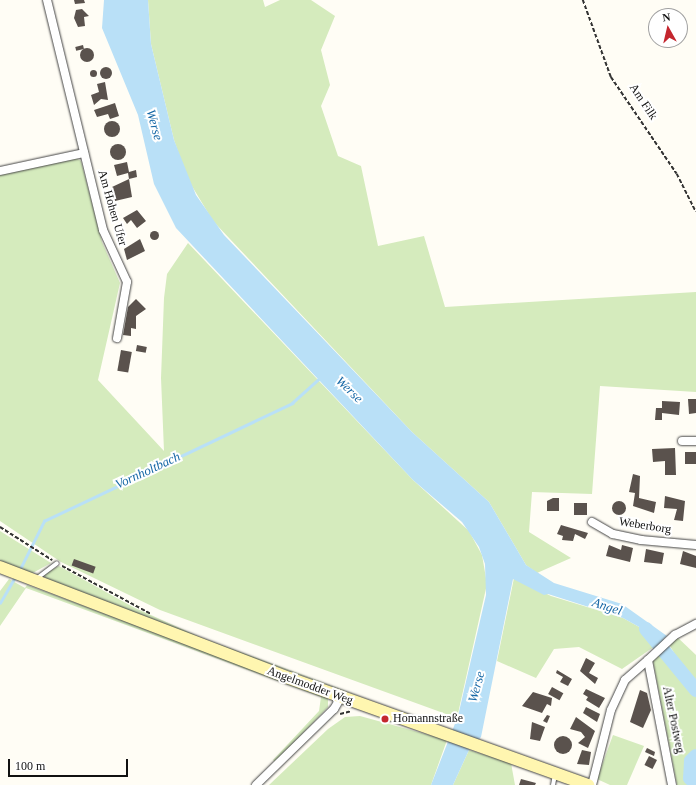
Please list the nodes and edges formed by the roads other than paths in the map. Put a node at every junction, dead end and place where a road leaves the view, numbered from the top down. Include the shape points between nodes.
1 (47, 0) edge
2 (84, 153) junction
3 (0, 171) edge
4 (116, 338) dead end
5 (682, 441) dead end
6 (696, 441) edge
7 (592, 522) dead end
8 (696, 545) edge
9 (57, 563) road end
10 (4, 569) edge
11 (29, 580) junction
12 (696, 624) edge
13 (648, 660) junction
14 (341, 697) junction
15 (556, 772) junction
16 (256, 785) edge
17 (553, 785) edge
18 (588, 785) edge
19 (592, 785) edge
20 (672, 785) edge

1 - 2 street, Am Hohen Ufer
2 - 3 street
2 - 4 street, Am Hohen Ufer via 108,246 127,282
5 - 6 street
7 - 8 street, Weberborg via 613,534 641,540
9 - 11 lane
10 - 11 street, Angelmodder Weg
11 - 14 street, Angelmodder Weg
12 - 13 street via 656,649
13 - 19 street via 625,680 611,710
13 - 20 street, Alter Postweg
14 - 15 street, Angelmodder Weg
14 - 16 street via 334,709
15 - 17 lane
15 - 18 street, Angelmodder Weg

